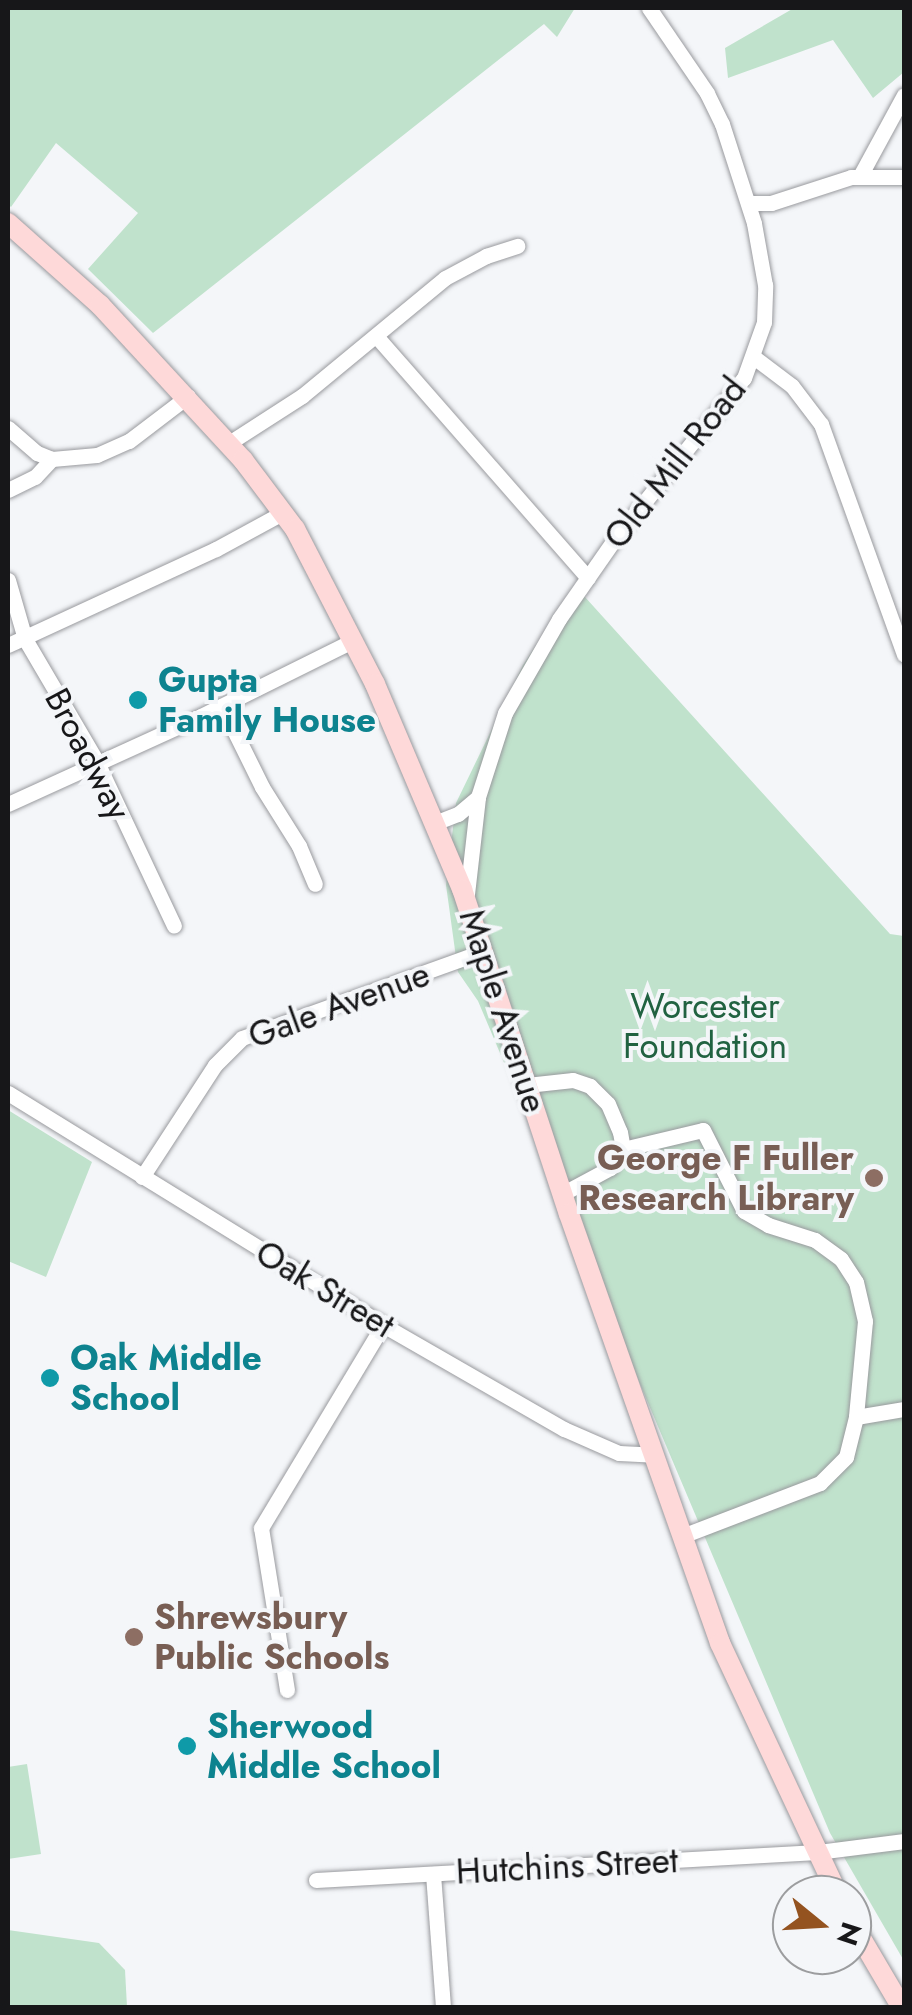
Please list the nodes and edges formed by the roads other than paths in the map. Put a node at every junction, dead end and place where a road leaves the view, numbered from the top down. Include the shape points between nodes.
1 (649, 8) edge
2 (904, 95) edge
3 (860, 176) junction
4 (904, 178) edge
5 (749, 203) junction
6 (8, 223) edge
7 (517, 246) dead end
8 (377, 337) junction
9 (755, 358) junction
10 (188, 396) junction
11 (8, 428) edge
12 (229, 443) junction
13 (52, 459) junction
14 (8, 490) edge
15 (284, 512) junction
16 (588, 578) junction
17 (8, 580) edge
18 (25, 639) junction
19 (354, 640) junction
20 (8, 646) edge
21 (904, 655) edge
22 (222, 706) junction
23 (96, 760) junction
24 (478, 797) junction
25 (8, 804) edge
26 (436, 822) junction
27 (472, 834) junction
28 (445, 844) junction
29 (315, 884) dead end
30 (466, 901) junction
31 (174, 926) dead end
32 (483, 951) junction
33 (528, 1084) junction
34 (8, 1093) edge
35 (622, 1149) junction
36 (142, 1176) junction
37 (562, 1194) junction
38 (383, 1325) junction
39 (904, 1408) edge
40 (856, 1417) junction
41 (654, 1455) junction
42 (682, 1536) junction
43 (287, 1690) dead end
44 (904, 1842) edge
45 (817, 1852) junction
46 (433, 1874) junction
47 (828, 1875) edge
48 (316, 1880) dead end
49 (872, 1957) edge
50 (443, 2008) edge
51 (902, 2008) edge

1 - 5 street, Old Mill Road via 716,110
2 - 3 street
3 - 4 street
3 - 5 street via 771,203
5 - 9 street, Old Mill Road via 765,285
6 - 10 main road, Maple Avenue
7 - 8 street via 445,278
8 - 12 street
8 - 16 street
9 - 16 street, Old Mill Road
9 - 21 street via 792,386 821,424
10 - 12 main road, Maple Avenue
10 - 13 street via 113,448 80,460
11 - 13 street
12 - 15 main road, Maple Avenue
13 - 14 street
15 - 18 street
15 - 19 main road, Maple Avenue
16 - 24 street, Old Mill Road via 505,713
17 - 18 street, Broadway
18 - 20 street
18 - 23 street, Broadway
19 - 22 street
19 - 26 main road, Maple Avenue
22 - 23 street
22 - 29 street
23 - 25 street
23 - 31 street, Broadway
24 - 26 street
24 - 27 street, Old Mill Road
26 - 28 main road, Maple Avenue
27 - 28 street
27 - 30 street, Old Mill Road
28 - 30 main road, Maple Avenue
30 - 32 main road, Maple Avenue
32 - 33 main road, Maple Avenue
32 - 36 street, Gale Avenue via 242,1038 214,1065
33 - 35 street via 574,1080 596,1091 613,1114
33 - 37 main road, Maple Avenue
34 - 36 street, Oak Street
35 - 37 street via 601,1176
35 - 40 street via 703,1130 744,1211 815,1240 841,1259 856,1282 866,1321
36 - 38 street, Oak Street
37 - 41 main road, Maple Avenue
38 - 41 street, Oak Street via 583,1439 620,1453
38 - 43 street via 261,1528
39 - 40 street
40 - 42 street via 846,1458 820,1483
41 - 42 main road, Maple Avenue
42 - 45 main road, Maple Avenue via 727,1660
44 - 45 street, Hutchins Street
45 - 46 street, Hutchins Street
45 - 47 main road, Maple Avenue
46 - 48 street, Hutchins Street
46 - 50 street
49 - 51 main road

